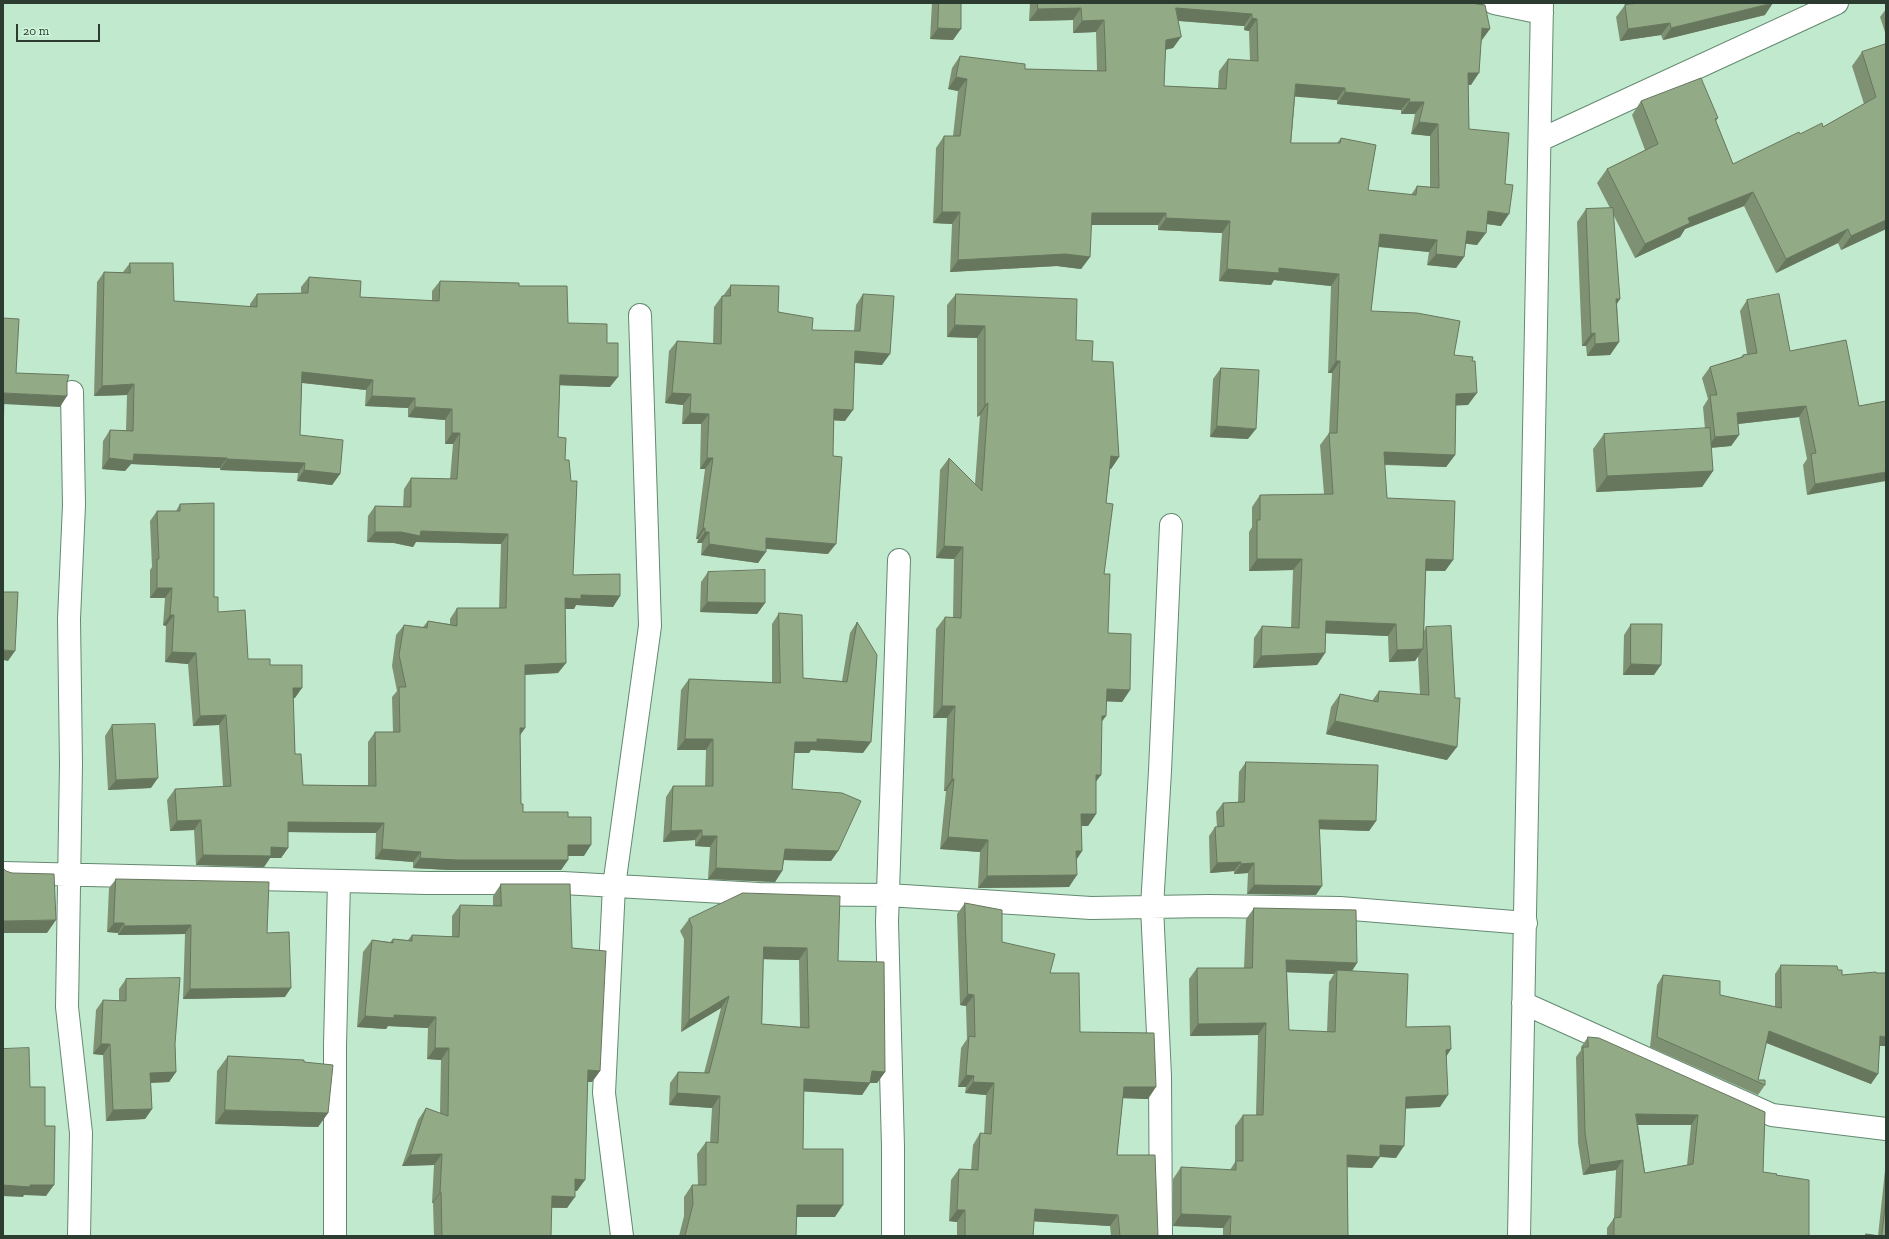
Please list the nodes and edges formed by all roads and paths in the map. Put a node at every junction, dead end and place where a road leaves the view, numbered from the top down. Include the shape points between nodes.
1 (1494, 3) edge
2 (1837, 3) edge
3 (1542, 8) edge
4 (1540, 140) junction
5 (640, 315) dead end
6 (72, 392) dead end
7 (1171, 525) dead end
8 (899, 560) dead end
9 (3, 873) edge
10 (70, 875) junction
11 (339, 881) junction
12 (614, 886) junction
13 (888, 895) junction
14 (1152, 907) junction
15 (1526, 922) junction
16 (1523, 1003) junction
17 (1886, 1129) edge
18 (79, 1236) edge
19 (335, 1236) edge
20 (622, 1236) edge
21 (893, 1236) edge
22 (1161, 1236) edge
23 (1519, 1236) edge

1 - 3 street
2 - 4 street
3 - 4 street
4 - 15 street
5 - 12 street via 650,626
6 - 10 street via 74,505 69,619
7 - 14 street
8 - 13 street
9 - 10 street
10 - 11 street
10 - 18 street via 67,1007 81,1133
11 - 12 street via 563,883
11 - 19 street via 335,1045
12 - 13 street via 758,894
12 - 20 street via 604,1093
13 - 14 street via 1091,908
13 - 21 street
14 - 15 street via 1340,908
14 - 22 street via 1160,1076
15 - 16 street
16 - 17 street via 1772,1115
16 - 23 street

